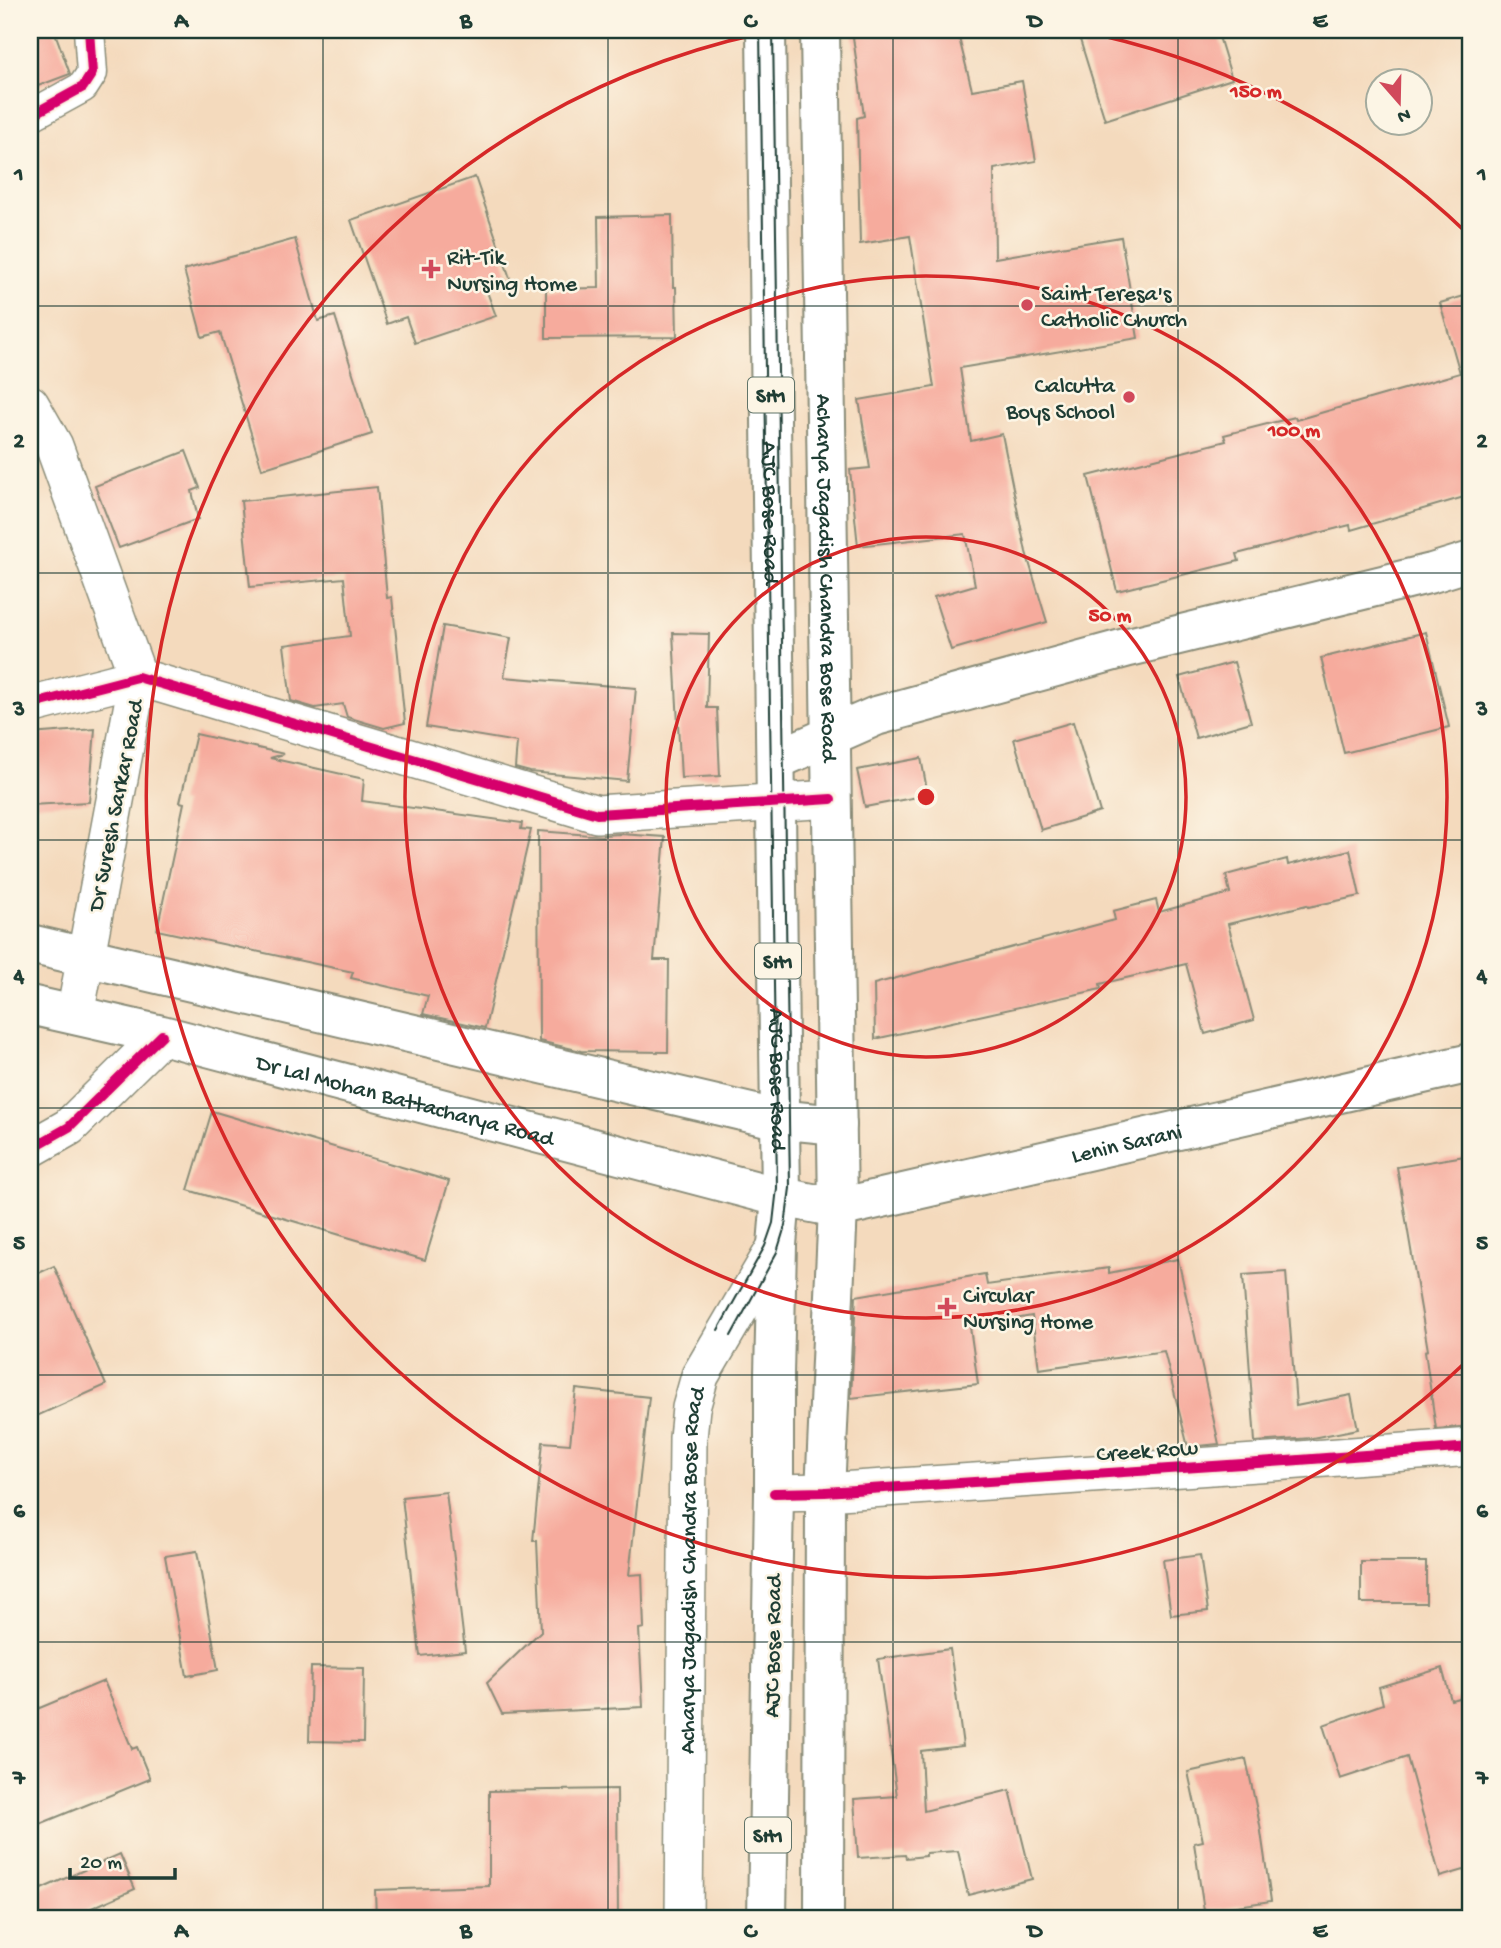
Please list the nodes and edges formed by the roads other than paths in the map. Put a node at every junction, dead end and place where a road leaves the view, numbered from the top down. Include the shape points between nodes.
1 (89, 30) edge
2 (766, 30) edge
3 (820, 30) edge
4 (30, 116) edge
5 (30, 404) edge
6 (1471, 561) edge
7 (138, 677) junction
8 (30, 705) edge
9 (831, 736) junction
10 (776, 760) junction
11 (831, 799) junction
12 (776, 803) junction
13 (30, 944) edge
14 (85, 958) junction
15 (30, 1005) edge
16 (75, 1016) junction
17 (162, 1035) junction
18 (1471, 1063) edge
19 (780, 1119) junction
20 (837, 1125) junction
21 (30, 1149) edge
22 (781, 1197) junction
23 (838, 1208) junction
24 (777, 1245) junction
25 (1471, 1447) edge
26 (825, 1492) junction
27 (774, 1493) junction
28 (684, 1918) edge
29 (767, 1918) edge
30 (824, 1918) edge

1 - 4 street via 92,73 83,87
2 - 10 main road, AJC Bose Road / SH1
3 - 9 main road, Acharya Jagadish Chandra Bose Road
5 - 7 street, Dr Suresh Sarkar Road via 54,446
6 - 9 main road via 876,716
7 - 8 street
7 - 12 street via 597,814
7 - 14 street, Dr Suresh Sarkar Road
9 - 10 main road
9 - 11 main road, Acharya Jagadish Chandra Bose Road
10 - 12 main road, AJC Bose Road / SH1
11 - 12 street
11 - 20 main road, Acharya Jagadish Chandra Bose Road
12 - 19 main road, AJC Bose Road / SH1
13 - 14 main road
14 - 16 street, Dr Suresh Sarkar Road
14 - 19 main road
15 - 16 main road, Dr Lal Mohan Battacharya Road
16 - 17 main road, Dr Lal Mohan Battacharya Road
17 - 21 street via 69,1127
17 - 22 main road, Dr Lal Mohan Battacharya Road
18 - 23 main road, Lenin Sarani
19 - 20 main road
19 - 22 main road, AJC Bose Road / SH1
20 - 23 main road, Acharya Jagadish Chandra Bose Road
22 - 23 main road, Lenin Sarani
22 - 24 main road, AJC Bose Road / SH1
23 - 26 main road, Acharya Jagadish Chandra Bose Road
24 - 27 main road, AJC Bose Road / SH1
24 - 28 street, Acharya Jagadish Chandra Bose Road via 700,1376 691,1408
25 - 26 street, Creek Row
26 - 27 street
26 - 30 main road, Acharya Jagadish Chandra Bose Road
27 - 29 main road, AJC Bose Road / SH1

